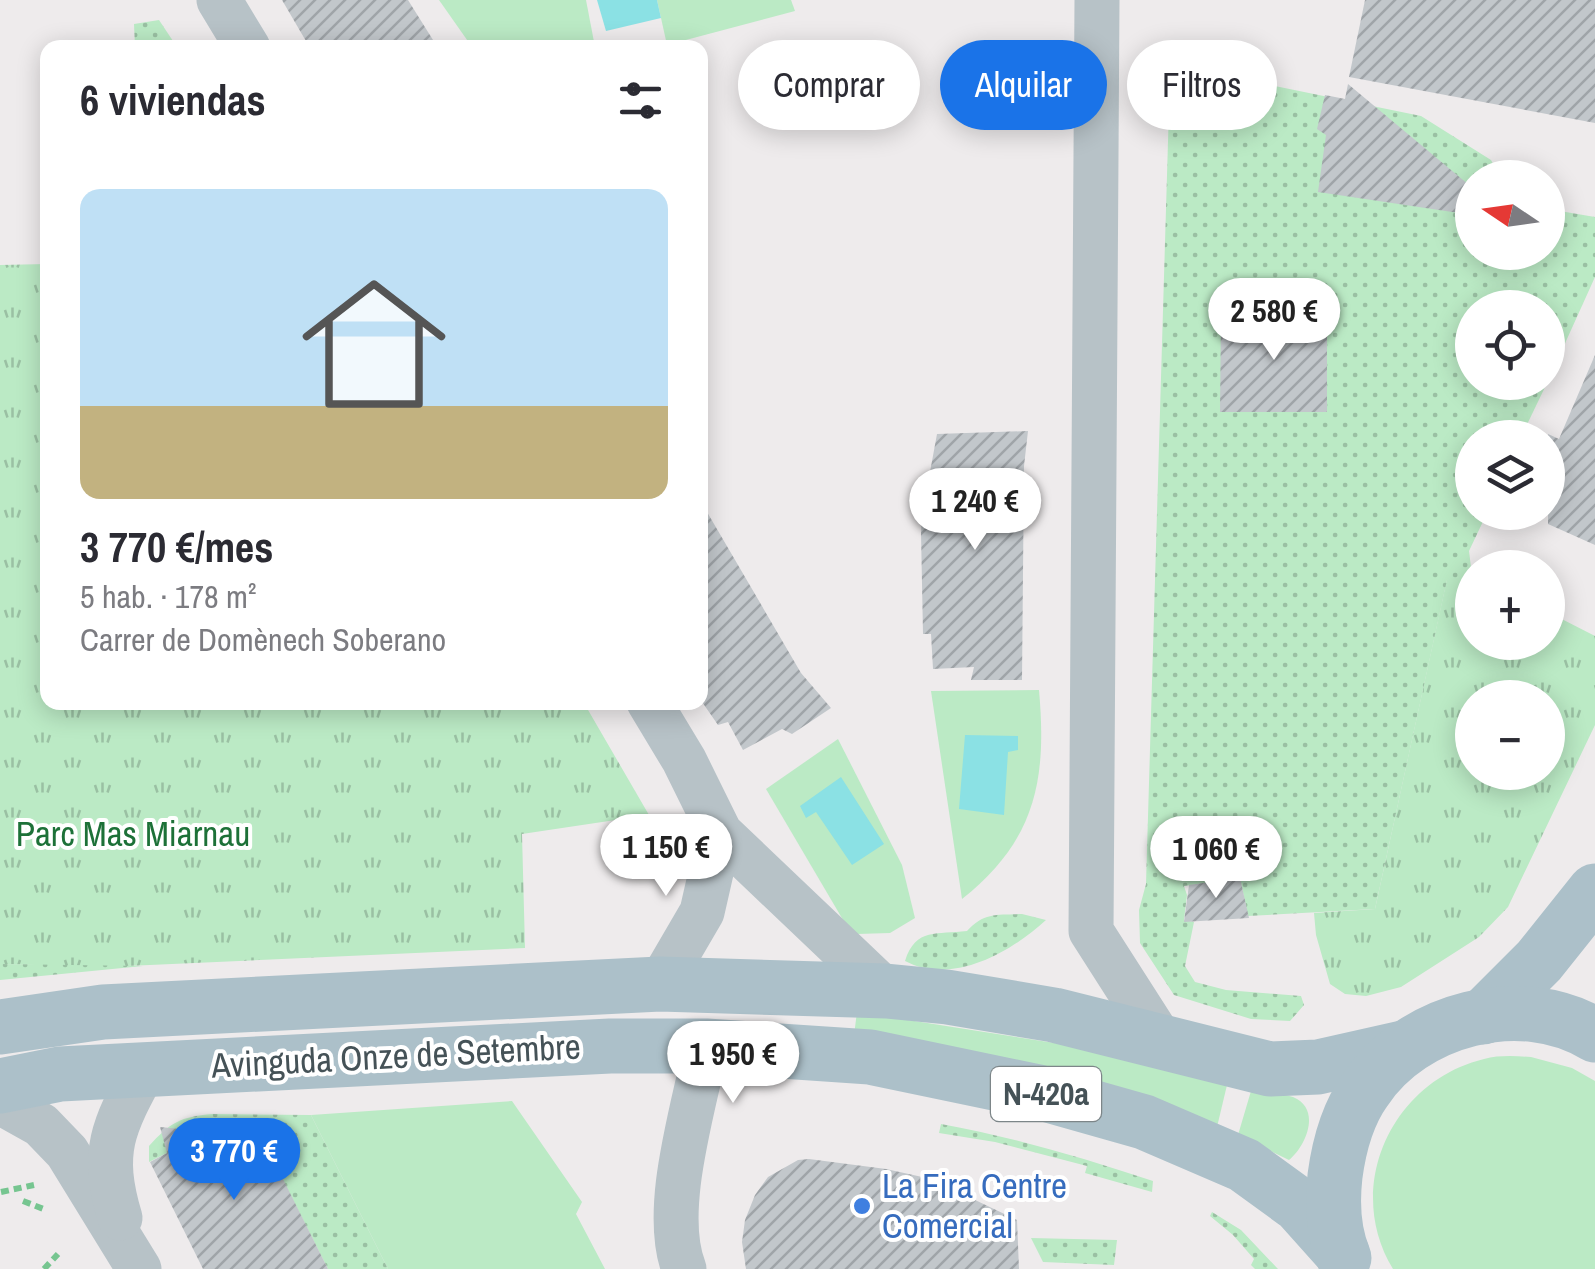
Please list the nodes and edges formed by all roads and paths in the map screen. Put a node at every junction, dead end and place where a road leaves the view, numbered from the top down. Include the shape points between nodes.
1 (219, 0) edge
2 (1096, 0) edge
3 (243, 40) edge
4 (654, 710) edge
5 (720, 833) junction
6 (1595, 891) edge
7 (660, 984) junction
8 (886, 990) junction
9 (1483, 1017) junction
10 (0, 1027) edge
11 (1595, 1035) edge
12 (1162, 1042) junction
13 (706, 1046) junction
14 (1407, 1047) junction
15 (145, 1068) junction
16 (0, 1086) edge
17 (0, 1102) edge
18 (35, 1185) dead end
19 (1, 1192) edge
20 (23, 1200) dead end
21 (57, 1210) dead end
22 (58, 1254) dead end
23 (134, 1259) edge
24 (1346, 1261) edge
25 (44, 1269) edge
26 (684, 1269) edge

1 - 3 street
2 - 12 street via 1091,931
4 - 5 street
5 - 7 street via 702,912
5 - 8 street
6 - 9 main road, N-420a
7 - 8 main road, Avinguda Onze de Setembre / N-420a
7 - 10 main road, Avinguda Onze de Setembre / N-420a via 104,1012
8 - 12 main road, Avinguda Onze de Setembre / N-420a via 1054,1015
9 - 11 main road, N-420a via 1520,1012 1578,1024
9 - 14 main road, N-420a via 1461,1020
12 - 14 main road, N-420a via 1270,1069 1318,1067
13 - 15 main road, Avinguda Onze de Setembre / N-420a
13 - 24 main road, Avinguda Onze de Setembre / N-420a via 870,1057 1144,1122 1244,1164 1299,1205
13 - 26 street via 677,1192 676,1249
14 - 24 main road, N-420a via 1365,1089 1339,1143 1332,1203
15 - 16 main road, Avinguda Onze de Setembre / N-420a
15 - 23 street via 109,1149 114,1198
17 - 23 street via 41,1125 67,1152
18 - 19 path
20 - 21 path
22 - 25 path

